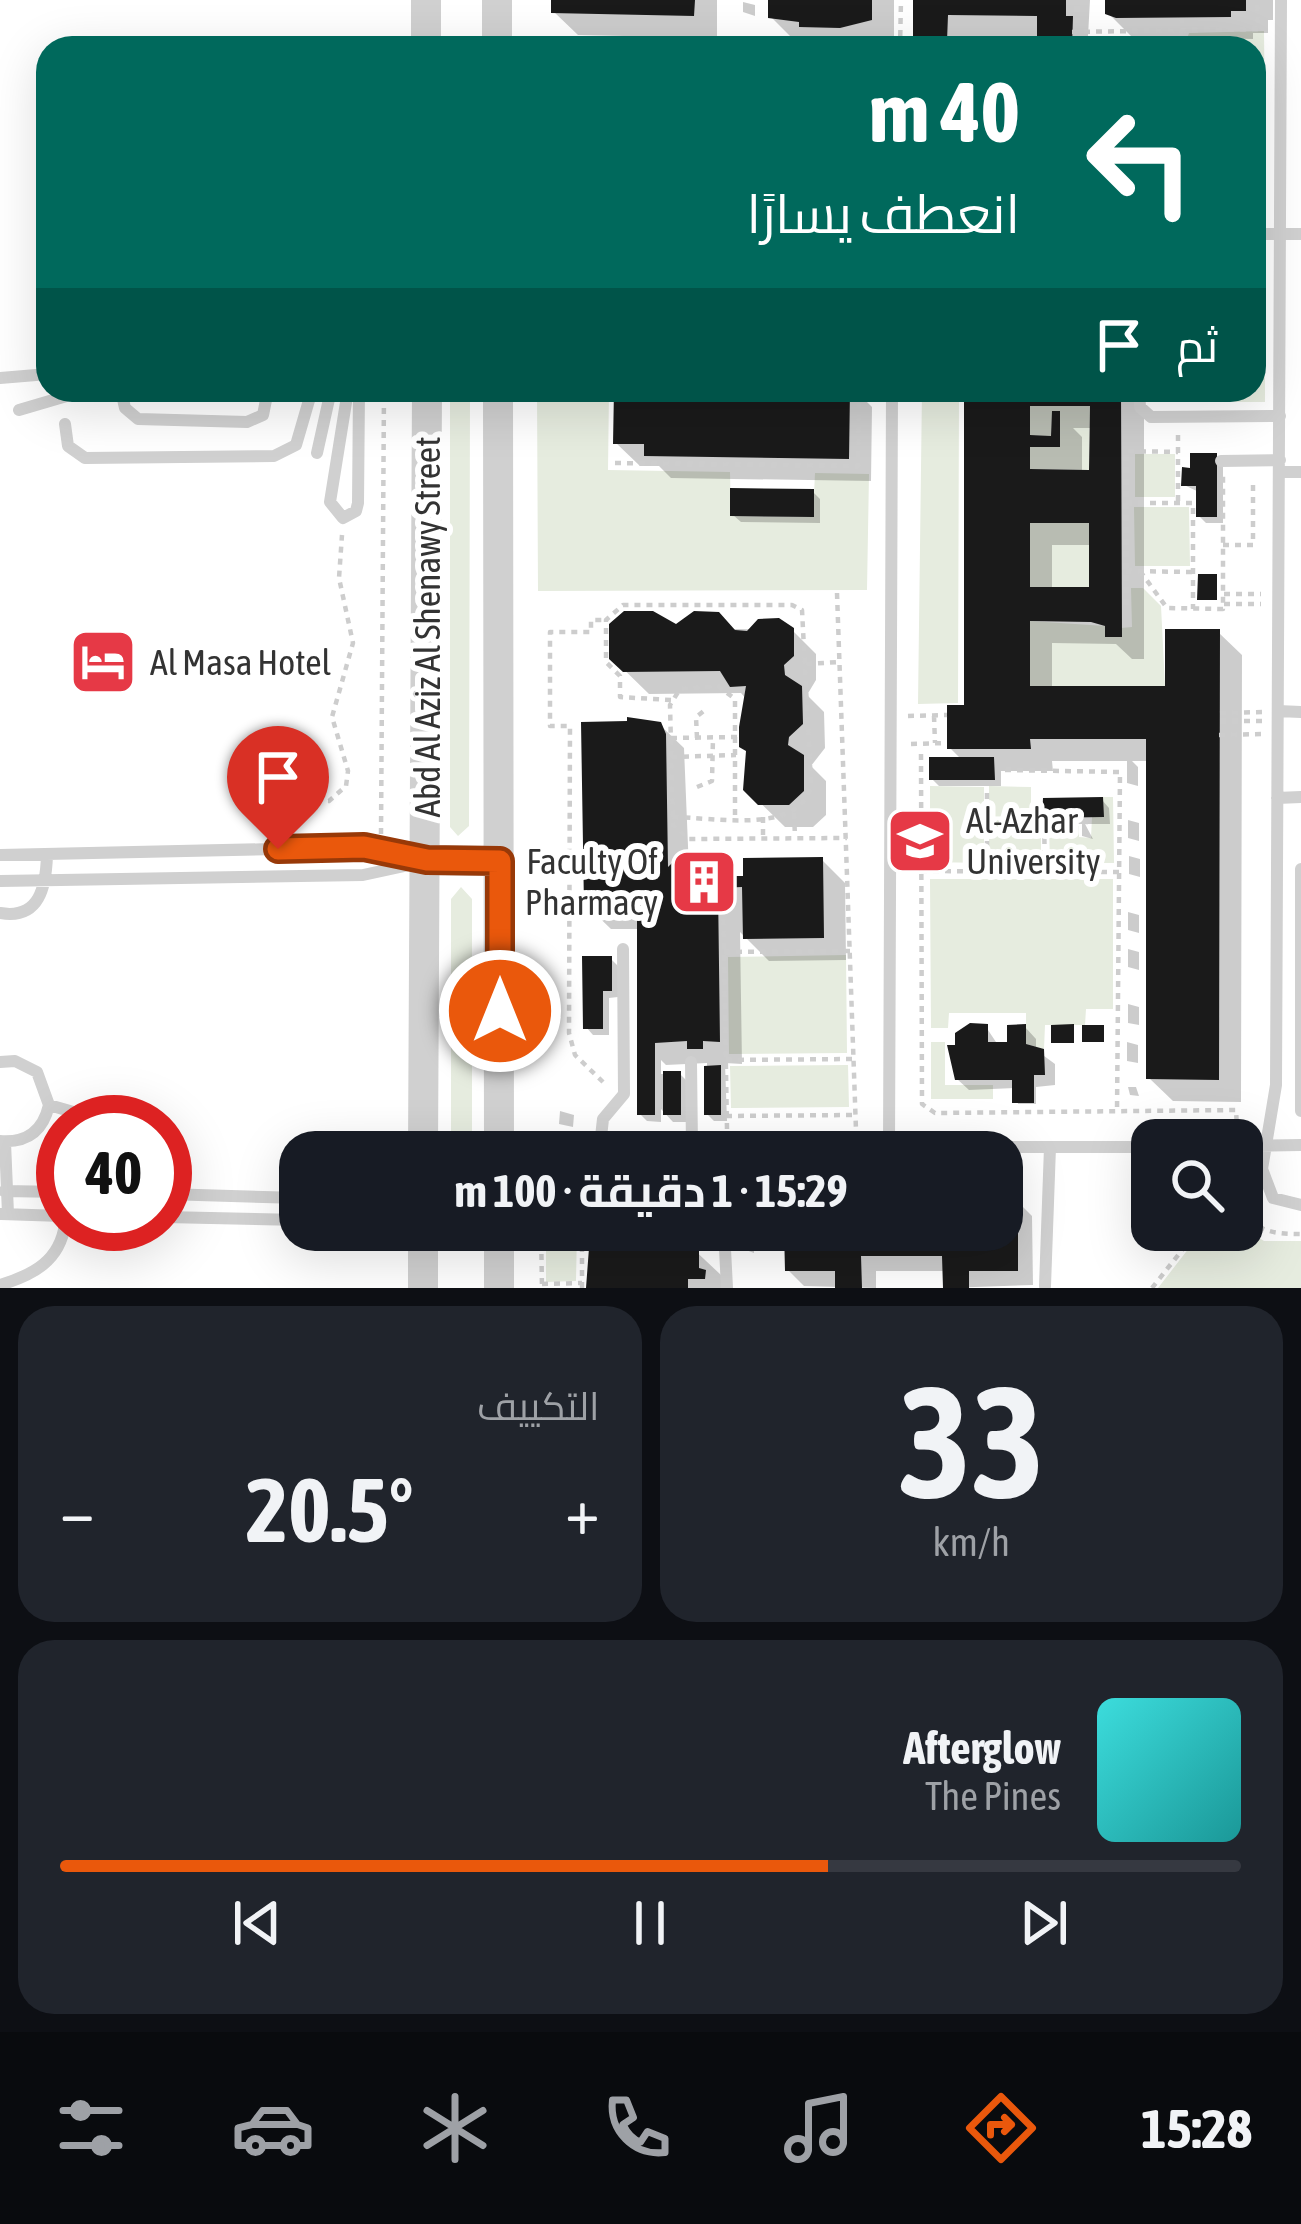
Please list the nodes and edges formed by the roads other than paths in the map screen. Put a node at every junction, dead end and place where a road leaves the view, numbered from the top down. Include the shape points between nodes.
1 (425, 0) edge
2 (497, 0) edge
3 (1282, 0) edge
4 (426, 36) edge
5 (497, 36) edge
6 (1266, 234) edge
7 (1282, 234) junction
8 (1301, 234) edge
9 (36, 375) edge
10 (0, 377) edge
11 (46, 402) edge
12 (124, 402) edge
13 (266, 402) edge
14 (309, 402) edge
15 (329, 402) edge
16 (346, 402) edge
17 (359, 402) edge
18 (427, 402) edge
19 (498, 402) edge
20 (892, 402) edge
21 (1142, 402) edge
22 (19, 410) dead end
23 (1280, 416) junction
24 (65, 424) dead end
25 (317, 453) dead end
26 (1221, 461) dead end
27 (1280, 466) junction
28 (1301, 472) edge
29 (331, 490) junction
30 (358, 490) junction
31 (1278, 711) junction
32 (1301, 712) edge
33 (1301, 797) edge
34 (1277, 798) junction
35 (323, 848) junction
36 (0, 855) edge
37 (47, 855) junction
38 (427, 860) junction
39 (500, 861) junction
40 (1301, 869) edge
41 (323, 875) junction
42 (46, 880) junction
43 (0, 881) edge
44 (0, 913) edge
45 (623, 949) dead end
46 (0, 1062) edge
47 (691, 1062) dead end
48 (45, 1095) edge
49 (1301, 1111) edge
50 (36, 1130) edge
51 (423, 1131) edge
52 (499, 1131) edge
53 (602, 1131) edge
54 (692, 1131) edge
55 (889, 1131) edge
56 (3, 1142) edge
57 (1301, 1145) edge
58 (1263, 1146) edge
59 (1266, 1146) junction
60 (1023, 1147) edge
61 (1051, 1147) junction
62 (1131, 1147) edge
63 (4, 1191) edge
64 (36, 1192) edge
65 (192, 1196) edge
66 (279, 1198) edge
67 (1301, 1205) edge
68 (4, 1214) edge
69 (36, 1217) edge
70 (192, 1218) edge
71 (279, 1220) edge
72 (55, 1251) edge
73 (422, 1251) edge
74 (499, 1251) edge
75 (725, 1251) edge
76 (0, 1285) edge
77 (1045, 1286) edge
78 (423, 1288) edge
79 (499, 1288) edge
80 (727, 1288) edge

1 - 4 street
2 - 5 street
3 - 7 lane
6 - 7 lane
7 - 8 lane
7 - 23 lane
9 - 10 lane
11 - 22 lane
12 - 13 lane via 138,419 248,422 263,416
14 - 24 lane via 296,445 274,456 85,458 68,446
15 - 25 lane
16 - 29 lane
17 - 30 lane
18 - 38 street, Abd Al Aziz Al Shenawy Street
19 - 39 street, Abd Al Aziz Al Shenawy Street
20 - 55 lane
21 - 23 lane via 1145,415
23 - 27 lane
26 - 27 lane
27 - 28 lane
27 - 31 lane
29 - 30 lane
29 - 30 lane via 331,509 343,518 356,511
31 - 32 lane
31 - 34 lane
33 - 34 lane
34 - 59 lane via 1276,1085
35 - 37 lane
35 - 38 lane via 381,848
35 - 41 lane
36 - 37 lane
37 - 42 lane
38 - 39 street
38 - 41 lane via 380,874
38 - 51 street, Abd Al Aziz Al Shenawy Street
39 - 52 street, Abd Al Aziz Al Shenawy Street
40 - 49 lane
41 - 42 lane
42 - 43 lane
42 - 44 lane via 24,912
45 - 53 lane via 624,1083
46 - 48 lane via 37,1072
47 - 54 lane
50 - 56 lane
56 - 63 lane
57 - 59 lane
58 - 59 lane
59 - 67 lane via 1267,1191
60 - 61 lane
61 - 62 lane
61 - 77 lane
63 - 64 lane
63 - 68 lane
65 - 66 lane
68 - 69 lane
70 - 71 lane
72 - 76 lane via 40,1269
73 - 78 street
74 - 79 street
75 - 80 lane

